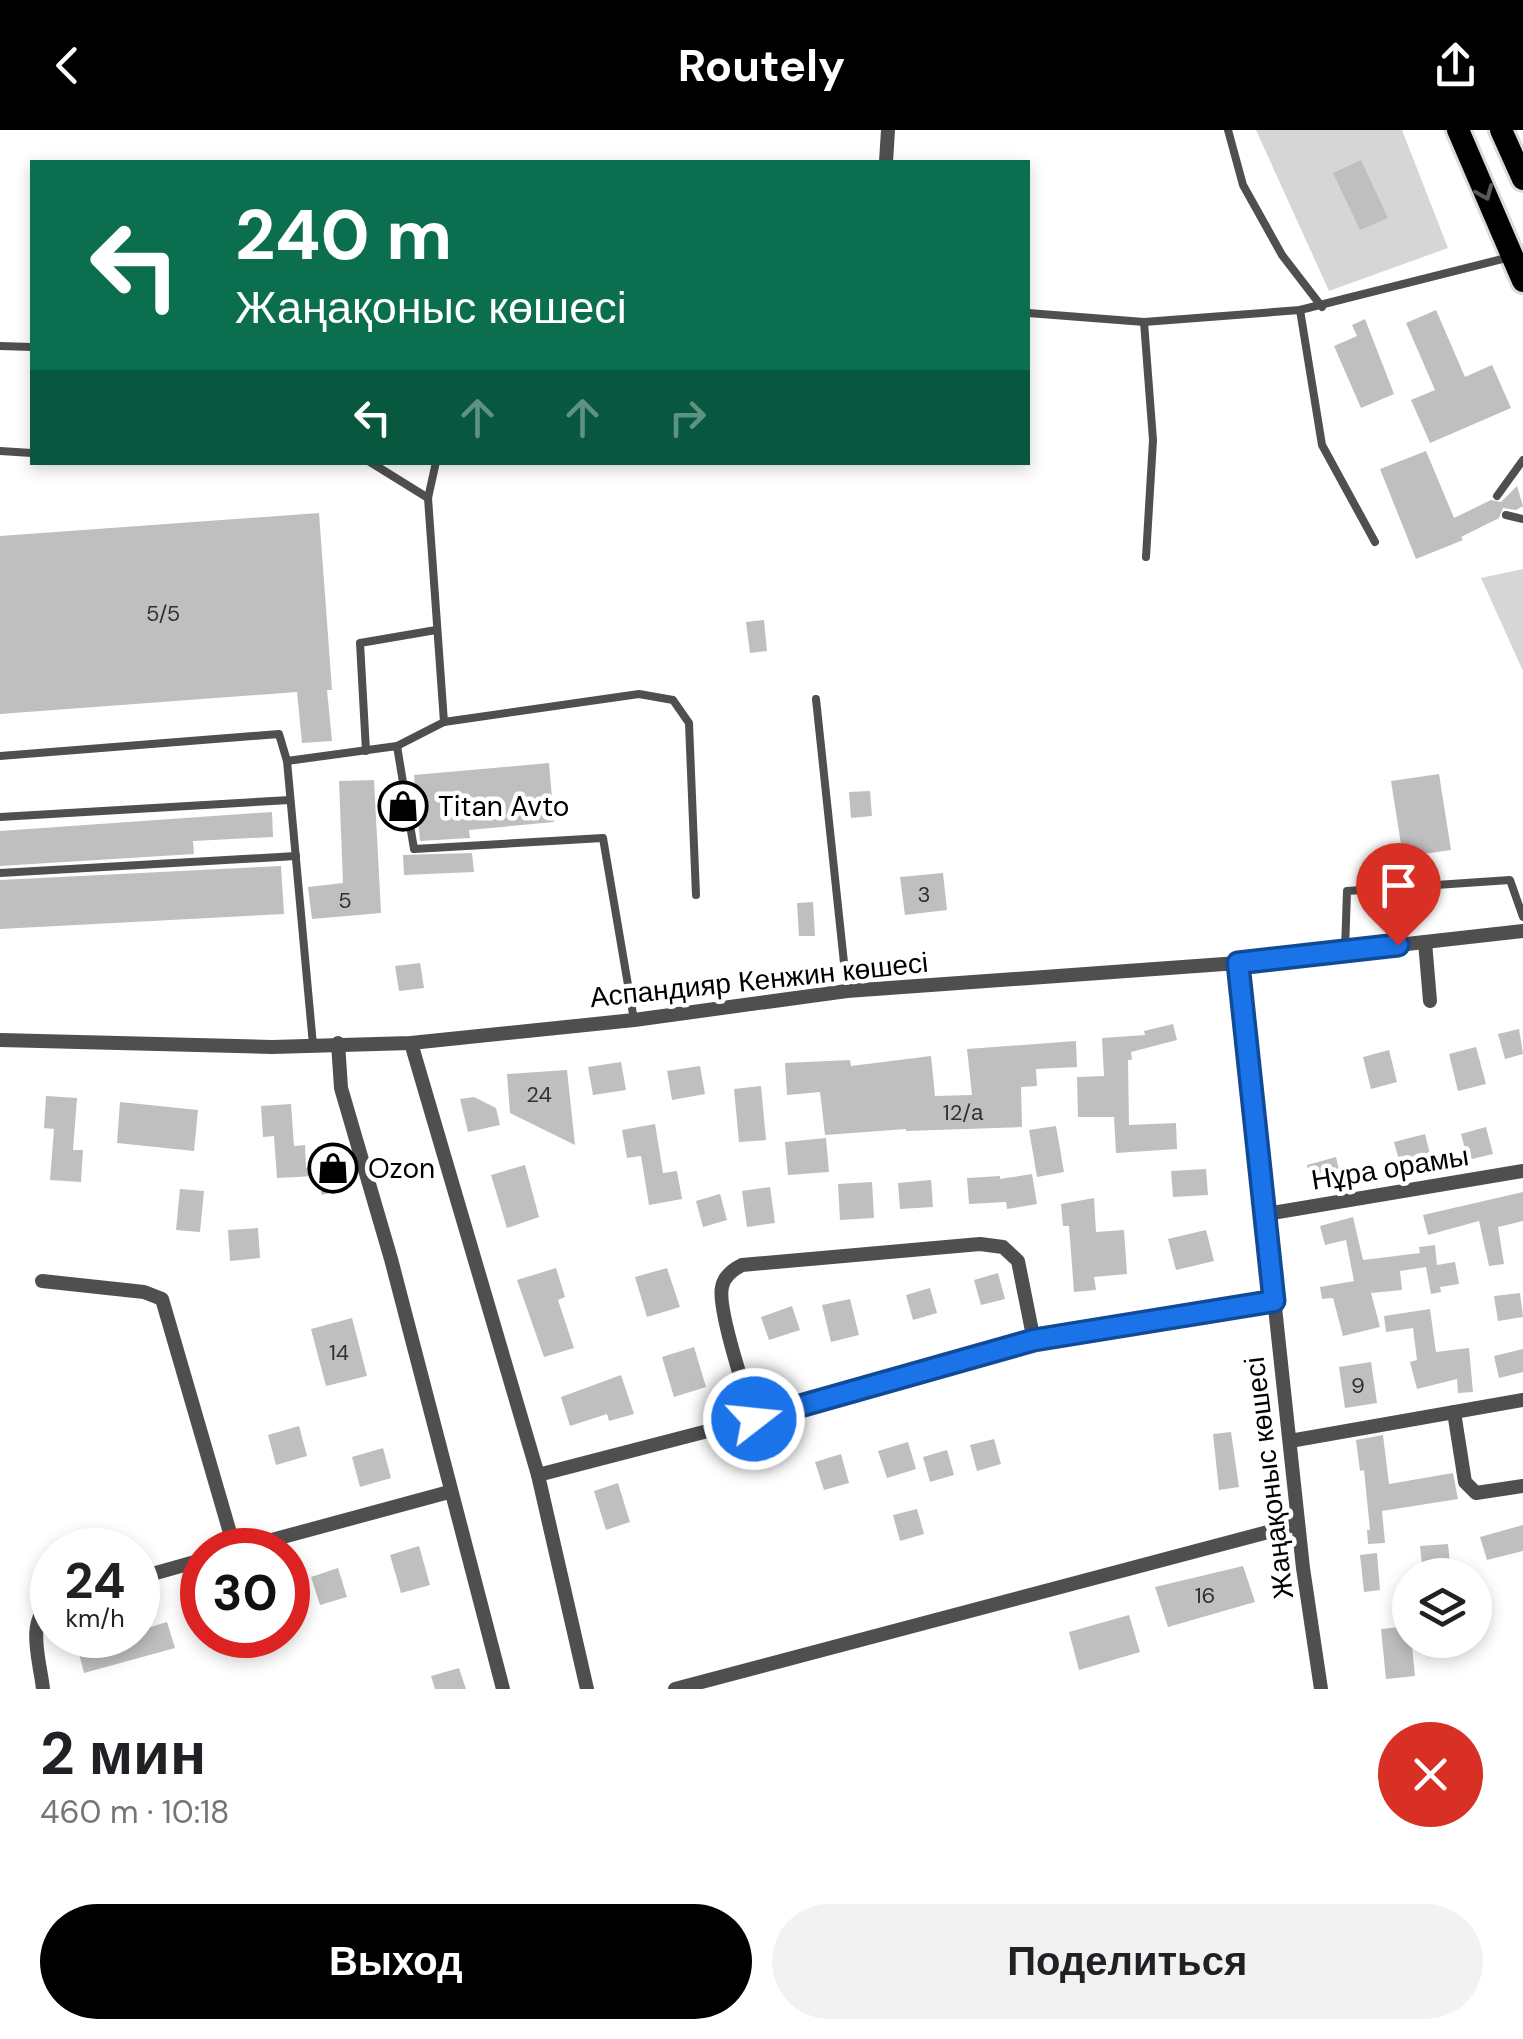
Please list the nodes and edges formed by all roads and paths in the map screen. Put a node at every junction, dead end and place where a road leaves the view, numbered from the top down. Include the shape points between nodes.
1 (888, 130) edge
2 (1228, 130) edge
3 (1458, 130) edge
4 (1501, 130) edge
5 (886, 160) edge
6 (1523, 178) edge
7 (1518, 254) edge
8 (1523, 280) edge
9 (1322, 307) junction
10 (1300, 310) junction
11 (1030, 313) edge
12 (1144, 322) junction
13 (0, 346) edge
14 (30, 346) edge
15 (0, 450) edge
16 (30, 453) edge
17 (1523, 460) edge
18 (375, 465) edge
19 (435, 465) edge
20 (1497, 496) dead end
21 (428, 498) junction
22 (1506, 515) dead end
23 (1523, 519) edge
24 (1376, 542) dead end
25 (1146, 557) dead end
26 (436, 630) junction
27 (816, 700) dead end
28 (444, 722) junction
29 (398, 746) junction
30 (366, 750) junction
31 (0, 756) edge
32 (287, 762) junction
33 (290, 800) junction
34 (0, 817) edge
35 (296, 856) junction
36 (0, 873) edge
37 (696, 895) dead end
38 (1523, 917) edge
39 (1523, 931) edge
40 (1425, 942) junction
41 (1345, 951) junction
42 (1238, 963) junction
43 (847, 991) junction
44 (1430, 1001) dead end
45 (634, 1020) junction
46 (0, 1040) edge
47 (338, 1043) junction
48 (411, 1043) junction
49 (312, 1045) junction
50 (1523, 1171) edge
51 (1266, 1214) junction
52 (42, 1281) dead end
53 (1274, 1301) junction
54 (1034, 1340) junction
55 (1523, 1400) edge
56 (1454, 1412) junction
57 (754, 1419) junction
58 (1290, 1441) junction
59 (538, 1475) junction
60 (1523, 1486) edge
61 (450, 1492) junction
62 (1298, 1524) junction
63 (230, 1528) edge
64 (310, 1530) edge
65 (40, 1658) edge
66 (43, 1689) edge
67 (503, 1689) edge
68 (587, 1689) edge
69 (675, 1689) edge
70 (1321, 1689) edge

1 - 5 street
2 - 9 lane via 1242,185
3 -> 7 main road
4 - 6 main road
7 - 8 main road
7 - 9 lane
9 - 10 lane
10 - 12 lane
10 - 24 lane via 1322,445
11 - 12 lane
12 - 25 lane via 1153,440
13 - 14 lane
15 - 16 lane
17 - 20 lane
18 - 21 lane
19 - 21 lane
21 - 26 lane
22 - 23 lane
26 - 28 lane
26 - 30 lane via 360,643
27 - 43 lane
28 - 29 lane
28 - 37 lane via 639,694 673,700 689,723
29 - 30 lane
29 - 45 lane via 414,850 603,838
30 - 32 lane
31 - 32 lane via 279,734
32 - 33 lane
33 - 34 lane
33 - 35 lane
35 - 36 lane
35 - 49 lane
38 - 41 lane via 1510,880 1347,891
39 - 40 street, Аспандияр Кенжин көшесі
40 - 41 street, Аспандияр Кенжин көшесі
40 - 44 street
41 - 42 street, Аспандияр Кенжин көшесі
42 - 43 street, Аспандияр Кенжин көшесі
42 - 51 street, Жаңақоныс көшесі
43 - 45 street, Аспандияр Кенжин көшесі
45 - 48 street, Аспандияр Кенжин көшесі
46 - 49 street, Аспандияр Кенжин көшесі
47 - 48 street, Аспандияр Кенжин көшесі
47 - 49 street, Аспандияр Кенжин көшесі
47 - 61 street via 341,1088
48 - 59 street
50 - 51 street, Нұра орамы
51 - 53 street, Жаңақоныс көшесі
52 - 63 street via 162,1299
53 - 54 street
53 - 58 street, Жаңақоныс көшесі
54 - 57 street
54 - 57 street via 1018,1261 1003,1247 742,1265 726,1276 721,1292
55 - 56 street
56 - 58 street
56 - 60 street via 1464,1482 1476,1493
57 - 59 street
58 - 62 street, Жаңақоныс көшесі
59 - 68 street
61 - 64 street
61 - 67 street
62 - 69 street
62 - 70 street, Жаңақоныс көшесі
65 - 66 street

